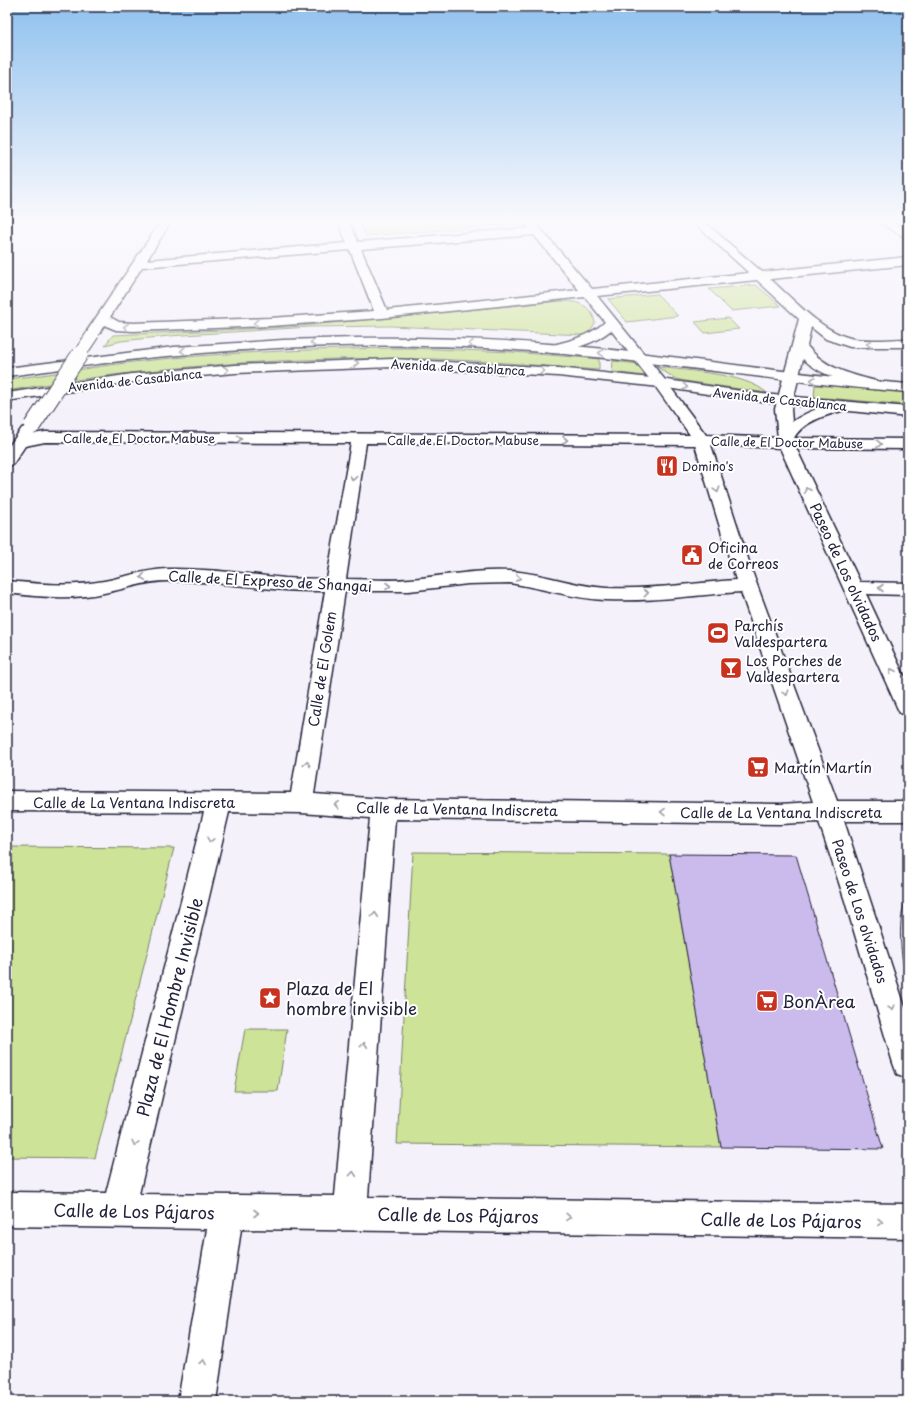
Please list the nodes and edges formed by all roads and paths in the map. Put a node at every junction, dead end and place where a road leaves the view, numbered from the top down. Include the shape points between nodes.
1 (124, 286) edge
2 (370, 286) edge
3 (582, 286) edge
4 (662, 286) edge
5 (771, 286) edge
6 (588, 293) junction
7 (382, 314) junction
8 (806, 318) junction
9 (103, 319) junction
10 (612, 322) junction
11 (908, 344) edge
12 (800, 346) junction
13 (553, 349) junction
14 (640, 357) junction
15 (7, 372) edge
16 (791, 378) junction
17 (660, 383) junction
18 (876, 385) junction
19 (908, 388) edge
20 (7, 397) edge
21 (786, 401) junction
22 (844, 406) junction
23 (908, 412) edge
24 (359, 440) junction
25 (700, 440) junction
26 (785, 440) junction
27 (19, 443) junction
28 (908, 444) edge
29 (7, 461) edge
30 (335, 585) junction
31 (748, 585) junction
32 (7, 587) edge
33 (853, 588) junction
34 (908, 589) edge
35 (908, 707) edge
36 (7, 801) edge
37 (220, 802) junction
38 (301, 803) junction
39 (383, 809) junction
40 (828, 811) junction
41 (908, 811) edge
42 (908, 1063) edge
43 (7, 1209) edge
44 (118, 1211) junction
45 (227, 1212) junction
46 (350, 1213) junction
47 (908, 1221) edge
48 (197, 1401) edge

1 - 9 street
2 - 7 street
3 - 6 street, Paseo de Los olvidados
4 - 6 street
5 - 8 street
6 - 7 street
6 - 10 street, Paseo de Los olvidados
7 -> 9 street via 147,327 116,326
11 -> 8 street via 850,343 831,336
8 - 12 street, Paseo de Los olvidados
9 - 27 street, bridge
10 - 13 street via 595,336 582,342
10 - 14 street, Paseo de Los olvidados
12 - 16 street, Paseo de Los olvidados
12 - 18 street via 812,360 832,372
14 -> 13 street, Avenida de Casablanca
13 -> 15 street, Avenida de Casablanca via 464,343 315,343 173,351
14 - 16 street, Avenida de Casablanca
14 - 17 street, Paseo de Los olvidados
18 -> 16 street, Avenida de Casablanca
16 - 21 street, Paseo de Los olvidados
20 -> 17 street, Avenida de Casablanca via 132,378 235,369 345,364 392,363 497,368
17 -> 21 street, Avenida de Casablanca
17 - 25 street, Paseo de Los olvidados
18 - 19 street, Avenida de Casablanca
21 - 22 street, Avenida de Casablanca
21 - 26 street, Paseo de Los olvidados via 783,409
22 - 23 street, Avenida de Casablanca
22 - 26 street via 801,421
24 -> 25 street, Calle de El Doctor Mabuse
27 -> 24 street, Calle de El Doctor Mabuse via 45,437
24 -> 30 street, Calle de El Golem
25 - 26 street, Calle de El Doctor Mabuse
25 -> 31 street, Paseo de Los olvidados
26 -> 28 street, Calle de El Doctor Mabuse
33 -> 26 street, Paseo de Los olvidados
27 - 29 street
30 -> 31 street, Calle de El Expreso de Shangai via 409,586 468,578 510,577 606,594 639,594
30 -> 32 street, Calle de El Expreso de Shangai via 167,575 141,577 104,587 74,591
38 -> 30 street, Calle de El Golem
31 -> 40 street, Paseo de Los olvidados
34 -> 33 street
35 -> 33 street, Paseo de Los olvidados
36 - 37 street, Calle de La Ventana Indiscreta
37 - 38 street, Calle de La Ventana Indiscreta
37 -> 44 street, Plaza de El Hombre Invisible
39 -> 38 street, Calle de La Ventana Indiscreta
40 -> 39 street, Calle de La Ventana Indiscreta via 780,814
46 -> 39 street
40 - 41 street, Calle de La Ventana Indiscreta
40 -> 42 street, Paseo de Los olvidados
43 - 44 street, Calle de Los Pájaros
44 - 45 street, Calle de Los Pájaros
45 -> 46 street, Calle de Los Pájaros
48 -> 45 street
46 -> 47 street, Calle de Los Pájaros

